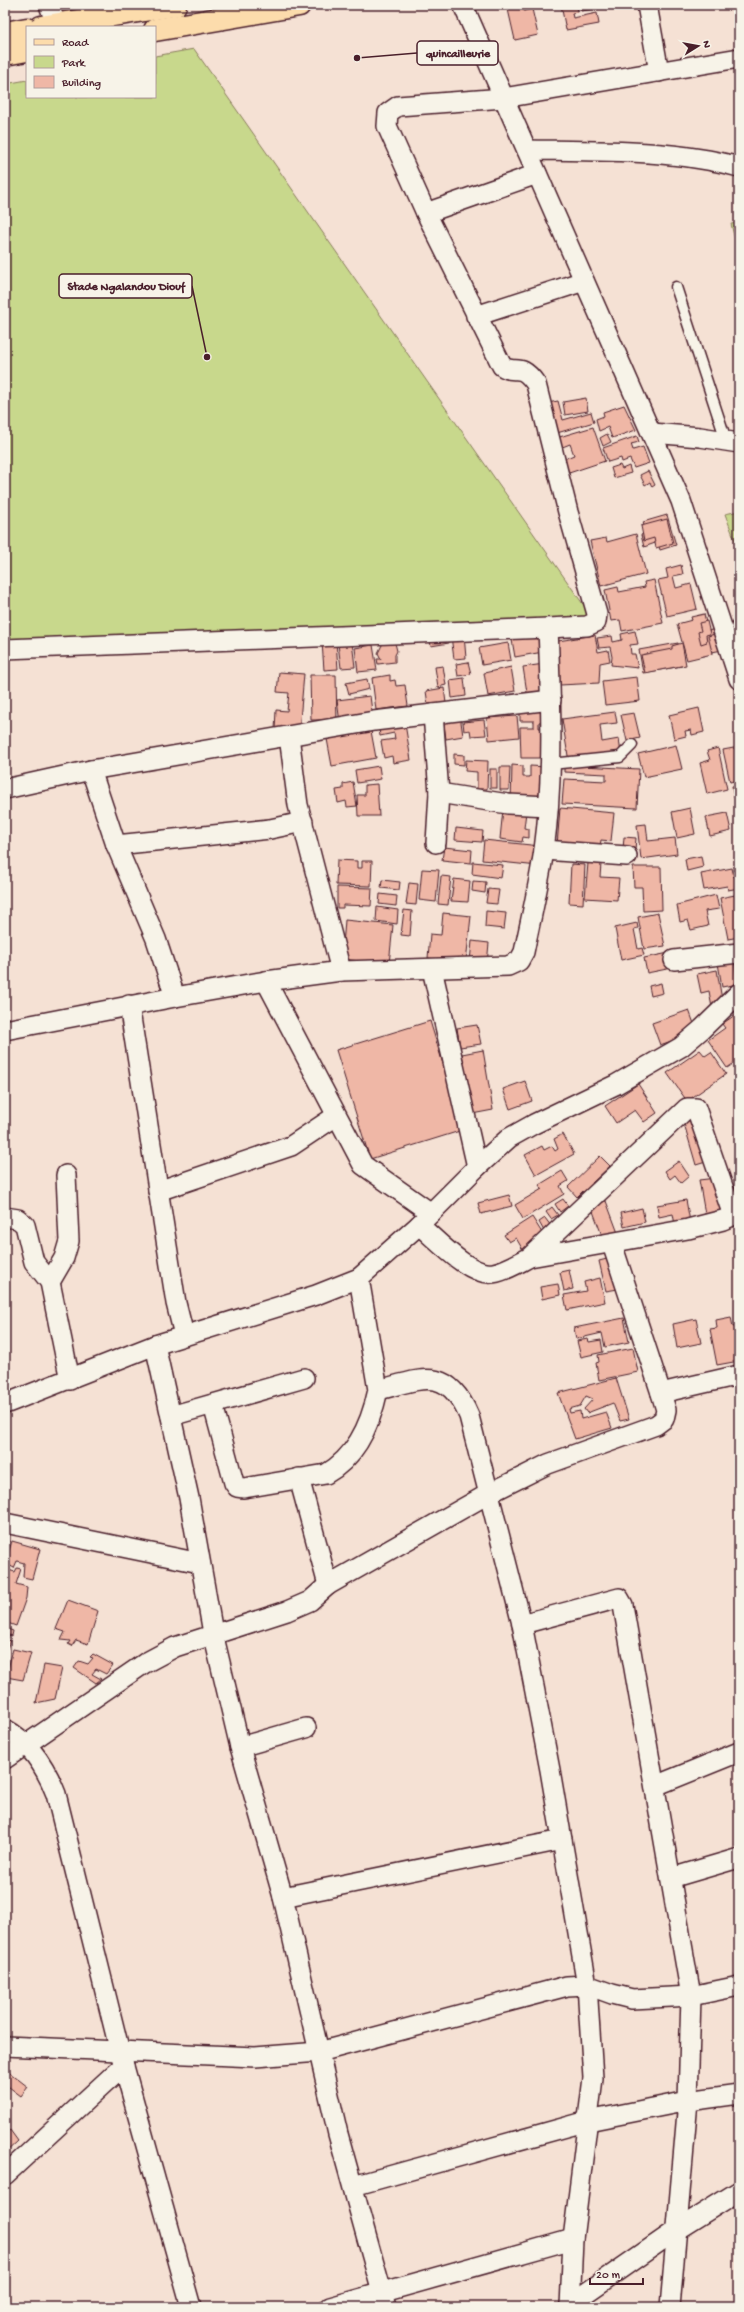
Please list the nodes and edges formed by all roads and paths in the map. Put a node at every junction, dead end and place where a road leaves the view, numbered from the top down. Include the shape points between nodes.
1 (175, 5) edge
2 (299, 5) edge
3 (463, 5) edge
4 (647, 5) edge
5 (49, 19) edge
6 (26, 30) edge
7 (156, 30) edge
8 (5, 33) edge
9 (26, 50) edge
10 (5, 54) edge
11 (739, 58) edge
12 (659, 72) junction
13 (504, 98) junction
14 (528, 150) junction
15 (739, 167) edge
16 (537, 174) junction
17 (426, 213) junction
18 (584, 281) junction
19 (676, 287) dead end
20 (476, 316) junction
21 (652, 433) junction
22 (733, 442) edge
23 (548, 628) junction
24 (5, 649) edge
25 (738, 670) edge
26 (551, 700) junction
27 (433, 714) junction
28 (288, 736) junction
29 (632, 744) dead end
30 (551, 764) junction
31 (91, 770) junction
32 (5, 789) edge
33 (439, 793) junction
34 (548, 806) junction
35 (303, 822) junction
36 (436, 843) dead end
37 (116, 845) junction
38 (544, 850) junction
39 (627, 856) dead end
40 (739, 953) edge
41 (674, 960) dead end
42 (432, 969) junction
43 (341, 971) junction
44 (266, 981) junction
45 (739, 993) edge
46 (175, 997) junction
47 (129, 1006) junction
48 (5, 1030) edge
49 (336, 1116) junction
50 (477, 1167) junction
51 (66, 1175) dead end
52 (158, 1191) junction
53 (5, 1217) edge
54 (425, 1219) junction
55 (612, 1244) junction
56 (530, 1257) junction
57 (359, 1278) junction
58 (50, 1282) junction
59 (184, 1335) junction
60 (155, 1345) junction
61 (739, 1375) edge
62 (304, 1378) dead end
63 (70, 1380) junction
64 (378, 1390) junction
65 (661, 1393) junction
66 (5, 1404) edge
67 (213, 1405) junction
68 (171, 1416) junction
69 (299, 1478) junction
70 (488, 1494) junction
71 (5, 1523) edge
72 (200, 1563) junction
73 (328, 1585) junction
74 (522, 1624) junction
75 (212, 1633) junction
76 (306, 1728) dead end
77 (5, 1729) edge
78 (27, 1745) junction
79 (240, 1747) junction
80 (739, 1752) edge
81 (5, 1759) edge
82 (655, 1786) junction
83 (562, 1840) junction
84 (739, 1858) edge
85 (672, 1878) junction
86 (283, 1897) junction
87 (587, 1985) junction
88 (739, 1986) edge
89 (691, 1996) junction
90 (5, 2046) edge
91 (319, 2052) junction
92 (122, 2058) junction
93 (739, 2094) edge
94 (688, 2101) junction
95 (588, 2121) junction
96 (5, 2176) edge
97 (353, 2186) junction
98 (739, 2191) edge
99 (675, 2231) junction
100 (573, 2240) junction
101 (384, 2301) edge
102 (570, 2306) edge
103 (191, 2307) edge
104 (330, 2307) edge
105 (670, 2307) edge

1 - 5 main road
2 - 7 main road
3 - 13 street
4 - 12 street
6 - 8 main road
9 - 10 main road
11 - 12 street
12 - 13 street
13 - 14 street
13 - 17 street via 398,106 388,113 387,126
14 - 15 street via 661,155 717,161
14 - 16 street
16 - 17 street
16 - 18 street
17 - 20 street
18 - 20 street
18 - 21 street
19 - 22 lane
20 - 23 street via 502,366 527,372 536,384 597,614 596,622 587,626
21 - 22 street
21 - 25 street via 681,501
23 - 24 street
23 - 26 street
26 - 27 street
26 - 30 street
27 - 28 street
27 - 33 street
28 - 31 street
28 - 35 street
29 - 30 lane via 620,757
30 - 34 street
31 - 32 street
31 - 37 street
33 - 34 street via 508,804
33 - 36 street
34 - 38 street
35 - 37 street via 270,829
35 - 43 street
37 - 46 street via 156,939
38 - 39 street
38 - 42 street via 524,952 519,961 508,966
40 - 41 street
42 - 43 street
42 - 50 street
43 - 44 street
44 - 46 street
44 - 49 street
45 - 50 street via 681,1047 615,1085 509,1138
46 - 47 street
47 - 48 street
47 - 52 street
49 - 52 street via 291,1146
49 - 54 street via 363,1165
50 - 54 street
51 - 58 street via 69,1241 64,1258
52 - 59 street via 176,1303
53 - 58 street via 18,1219 25,1225 34,1262
54 - 56 street via 467,1266 478,1272 491,1273 503,1270
54 - 57 street
55 - 56 street
55 - 56 street via 688,1229 730,1217 731,1210 696,1108 687,1108
55 - 65 street
57 - 59 street
57 - 64 street
58 - 63 street
59 - 60 street
60 - 63 street
60 - 68 street
61 - 65 street
62 - 67 street
63 - 66 street
64 - 69 street via 375,1406 350,1455 326,1474
64 - 70 street via 426,1378 441,1381 455,1392 468,1416
65 - 70 street via 666,1410 664,1419 656,1425 563,1458
67 - 68 street
67 - 69 street via 237,1487
68 - 72 street
69 - 73 street
70 - 73 street
70 - 74 street
71 - 72 street
72 - 75 street
73 - 75 street via 304,1603
74 - 82 street via 619,1598 623,1605
74 - 83 street
75 - 78 street via 175,1647 145,1663
75 - 79 street
76 - 79 street
77 - 78 street
78 - 81 street
78 - 92 street via 46,1770 56,1794
79 - 86 street
80 - 82 street
82 - 85 street
83 - 86 street
83 - 87 street
84 - 85 street
85 - 89 street
86 - 91 street
87 - 89 street via 632,1999
87 - 91 street via 567,1986
87 - 95 street via 593,2078
88 - 89 street
89 - 94 street
90 - 92 street
91 - 92 street via 255,2058
91 - 97 street
92 - 96 street
92 - 103 street
93 - 94 street
94 - 95 street
94 - 99 street
95 - 97 street
95 - 100 street
97 - 101 street
98 - 99 street
99 - 102 street
99 - 105 street
100 - 101 street
100 - 102 street
101 - 104 street

